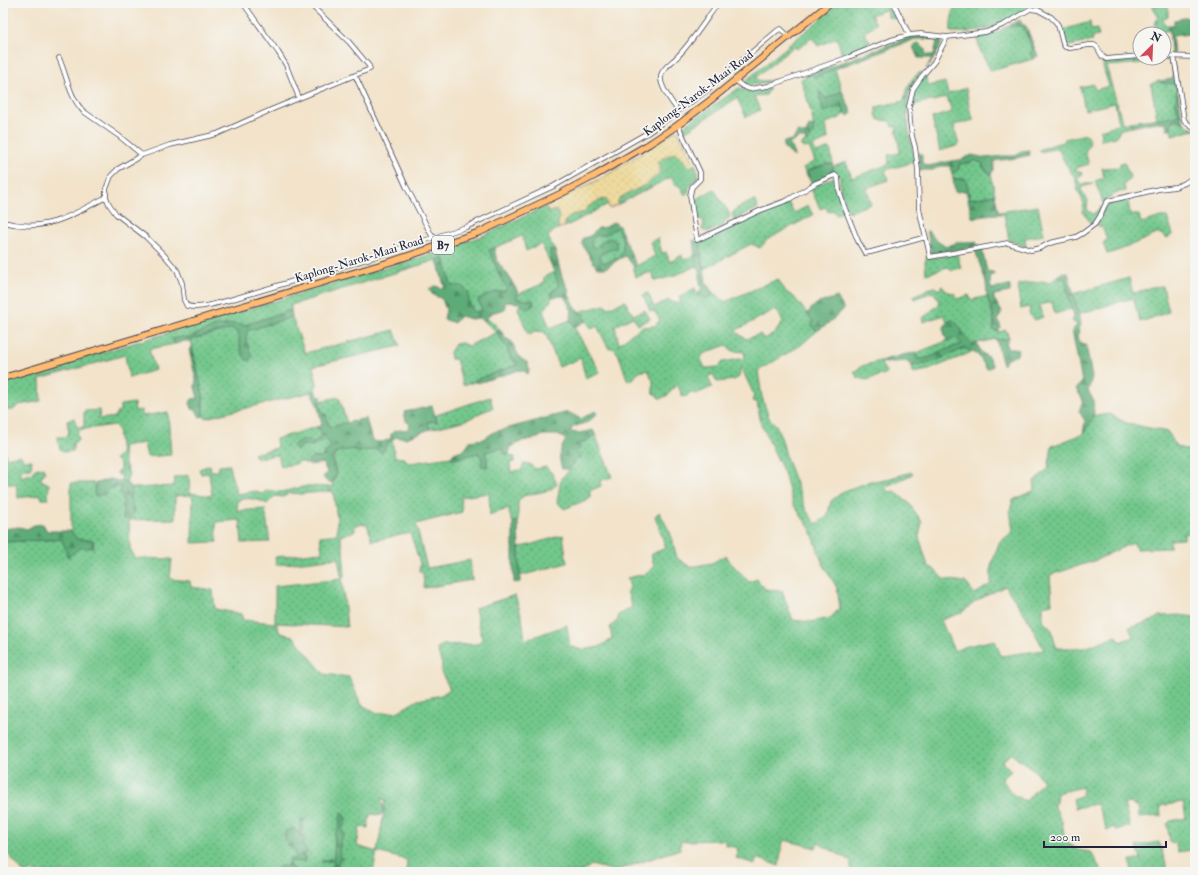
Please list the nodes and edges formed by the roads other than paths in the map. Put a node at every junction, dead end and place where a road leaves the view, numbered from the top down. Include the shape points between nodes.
1 (243, 3) edge
2 (718, 3) edge
3 (830, 3) edge
4 (894, 3) edge
5 (1034, 3) edge
6 (313, 7) dead end
7 (1033, 9) junction
8 (909, 35) junction
9 (789, 37) junction
10 (947, 37) junction
11 (1174, 56) joint
12 (1132, 57) edge
13 (1195, 57) edge
14 (59, 58) dead end
15 (355, 75) junction
16 (735, 80) junction
17 (299, 98) junction
18 (678, 111) junction
19 (678, 125) junction
20 (1195, 128) edge
21 (142, 154) junction
22 (602, 160) junction
23 (608, 168) junction
24 (1195, 176) edge
25 (106, 197) junction
26 (526, 199) junction
27 (530, 208) junction
28 (3, 222) edge
29 (926, 237) junction
30 (433, 238) junction
31 (3, 378) edge

1 - 17 street via 286,65
2 - 18 street via 690,42 661,75 662,84
3 - 9 highway, Kaplong-Narok-Maai Road / B7
4 - 8 street
5 - 7 street
6 - 15 street via 370,67
7 - 10 street via 986,32
7 - 12 street via 1055,21 1066,47 1094,45 1106,59
8 - 10 street
8 - 16 street via 768,86 749,89
9 - 16 highway, Kaplong-Narok-Maai Road / B7
9 - 18 street via 781,29 777,30 706,91
10 - 29 street via 934,62 913,89 910,102 910,121 918,170 919,209
11 - 13 street
11 - 20 street via 1184,120
14 - 21 street via 78,106
15 - 17 street
15 - 30 street
16 - 19 highway, Kaplong-Narok-Maai Road / B7
17 - 21 street via 217,134
18 - 22 street via 640,138
19 - 23 highway, Kaplong-Narok-Maai Road / B7
19 - 29 street via 700,172 700,179 692,187 690,195 697,240 788,200 835,175 838,178 844,206 864,252
21 - 25 street via 111,176
22 - 23 street
22 - 26 street
23 - 27 highway, Kaplong-Narok-Maai Road / B7
24 - 29 street via 1175,187 1108,201 1098,220 1083,233 1035,249 1026,249 1008,242 930,257
25 - 28 street via 60,221 31,226
25 - 30 street via 116,214 146,237 177,270 184,300 192,307 226,301
26 - 27 street
26 - 30 street
27 - 31 highway, Kaplong-Narok-Maai Road / B7 via 480,232 390,262

